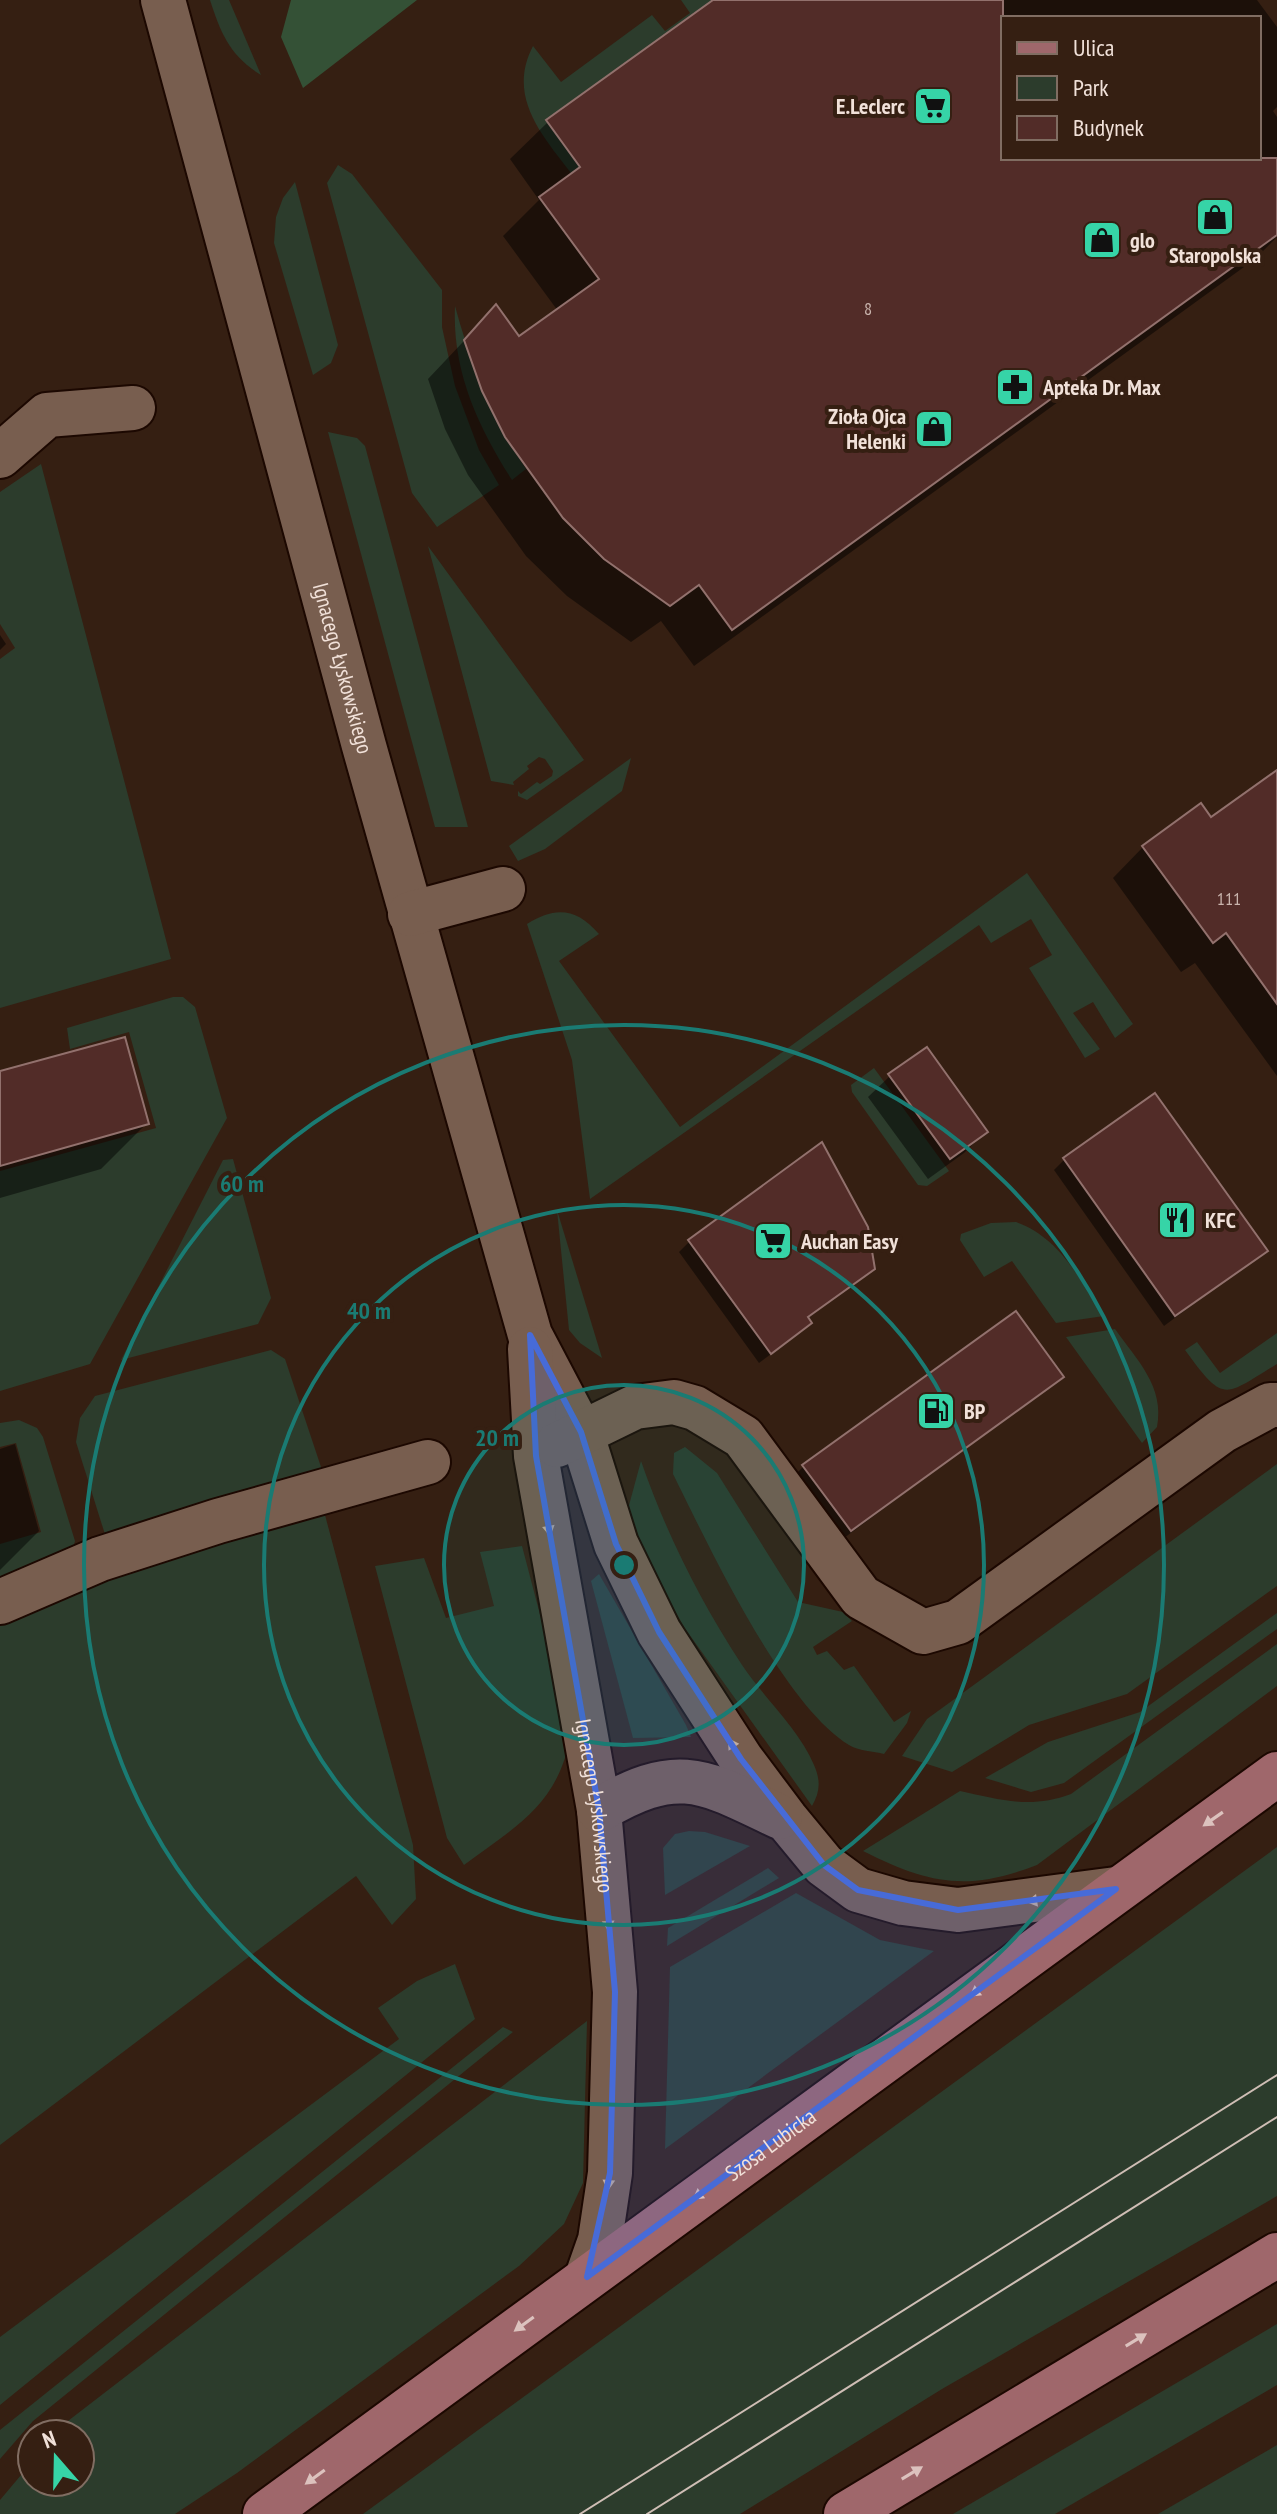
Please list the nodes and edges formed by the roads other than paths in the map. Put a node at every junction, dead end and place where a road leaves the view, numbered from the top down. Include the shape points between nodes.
1 (163, 0) edge
2 (133, 408) dead end
3 (0, 456) edge
4 (503, 889) dead end
5 (410, 914) junction
6 (530, 1335) junction
7 (1277, 1405) edge
8 (581, 1432) junction
9 (536, 1456) junction
10 (428, 1462) dead end
11 (0, 1602) edge
12 (1277, 1774) edge
13 (599, 1810) junction
14 (786, 1819) junction
15 (1116, 1889) junction
16 (1277, 2255) edge
17 (587, 2277) junction
18 (265, 2514) edge
19 (846, 2514) edge

1 - 5 street, Ignacego Łyskowskiego
2 - 3 street via 47,415
4 - 5 street
5 - 6 street, Ignacego Łyskowskiego
6 - 8 street, Ignacego Łyskowskiego
6 - 9 street, Ignacego Łyskowskiego
7 - 8 street via 1222,1431 958,1622 923,1632 861,1597 751,1430 674,1402 635,1407
8 - 9 street
14 -> 8 street, Ignacego Łyskowskiego via 659,1632 616,1544
9 -> 13 street, Ignacego Łyskowskiego
10 - 11 street via 100,1559
12 -> 15 main road, Szosa Lubicka
13 - 14 street via 644,1786 689,1780
13 -> 17 street, Ignacego Łyskowskiego via 615,1992 610,2173 600,2240
15 -> 14 street, Ignacego Łyskowskiego via 958,1910 903,1903 858,1890 824,1865
15 -> 17 main road, Szosa Lubicka
19 -> 16 main road
17 -> 18 main road, Szosa Lubicka

